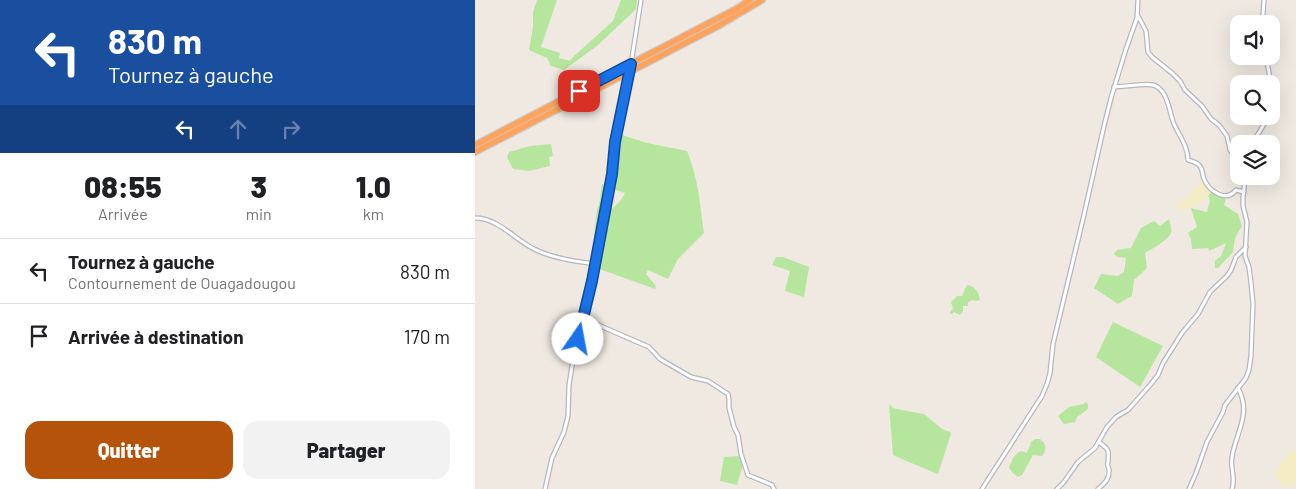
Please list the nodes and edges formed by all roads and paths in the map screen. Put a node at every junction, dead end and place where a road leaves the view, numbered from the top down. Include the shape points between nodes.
1 (641, 0) edge
2 (750, 0) edge
3 (762, 0) edge
4 (1138, 0) edge
5 (1264, 0) edge
6 (1137, 15) junction
7 (1263, 15) edge
8 (631, 64) junction
9 (630, 72) junction
10 (1114, 87) junction
11 (475, 145) edge
12 (1230, 150) edge
13 (475, 152) edge
14 (1245, 185) edge
15 (1244, 192) junction
16 (475, 218) edge
17 (1246, 246) junction
18 (595, 264) junction
19 (582, 318) junction
20 (1238, 388) junction
21 (1099, 442) junction
22 (545, 489) edge
23 (774, 489) edge
24 (982, 489) edge
25 (1057, 489) edge
26 (1098, 489) edge
27 (1189, 489) edge
28 (1232, 489) edge

1 - 8 street
2 - 8 highway
3 - 9 highway
4 - 6 street
5 - 7 street
6 - 10 street
6 - 12 street via 1145,31 1148,52 1180,81 1219,125 1227,136
8 - 9 street
8 - 11 highway
9 - 13 highway
9 - 18 street
10 - 15 street via 1147,84 1160,89 1188,160 1198,164 1214,191 1223,196 1234,194 1236,190
10 - 24 street via 1053,344 1047,384
14 - 15 street
15 - 17 street
16 - 18 street via 489,220 535,250
17 - 20 street via 1253,304 1251,347 1248,374
17 - 21 street via 1236,257 1227,276 1210,292 1198,314 1182,332 1158,375 1128,410 1107,427
18 - 19 street
19 - 22 street via 569,385 569,416 552,458
19 - 23 street via 649,347 660,359 728,394 748,475 770,484
20 - 27 street via 1225,405 1207,442
20 - 28 street via 1244,416 1232,458
21 - 25 street
21 - 26 street via 1109,451 1109,472 1108,479

